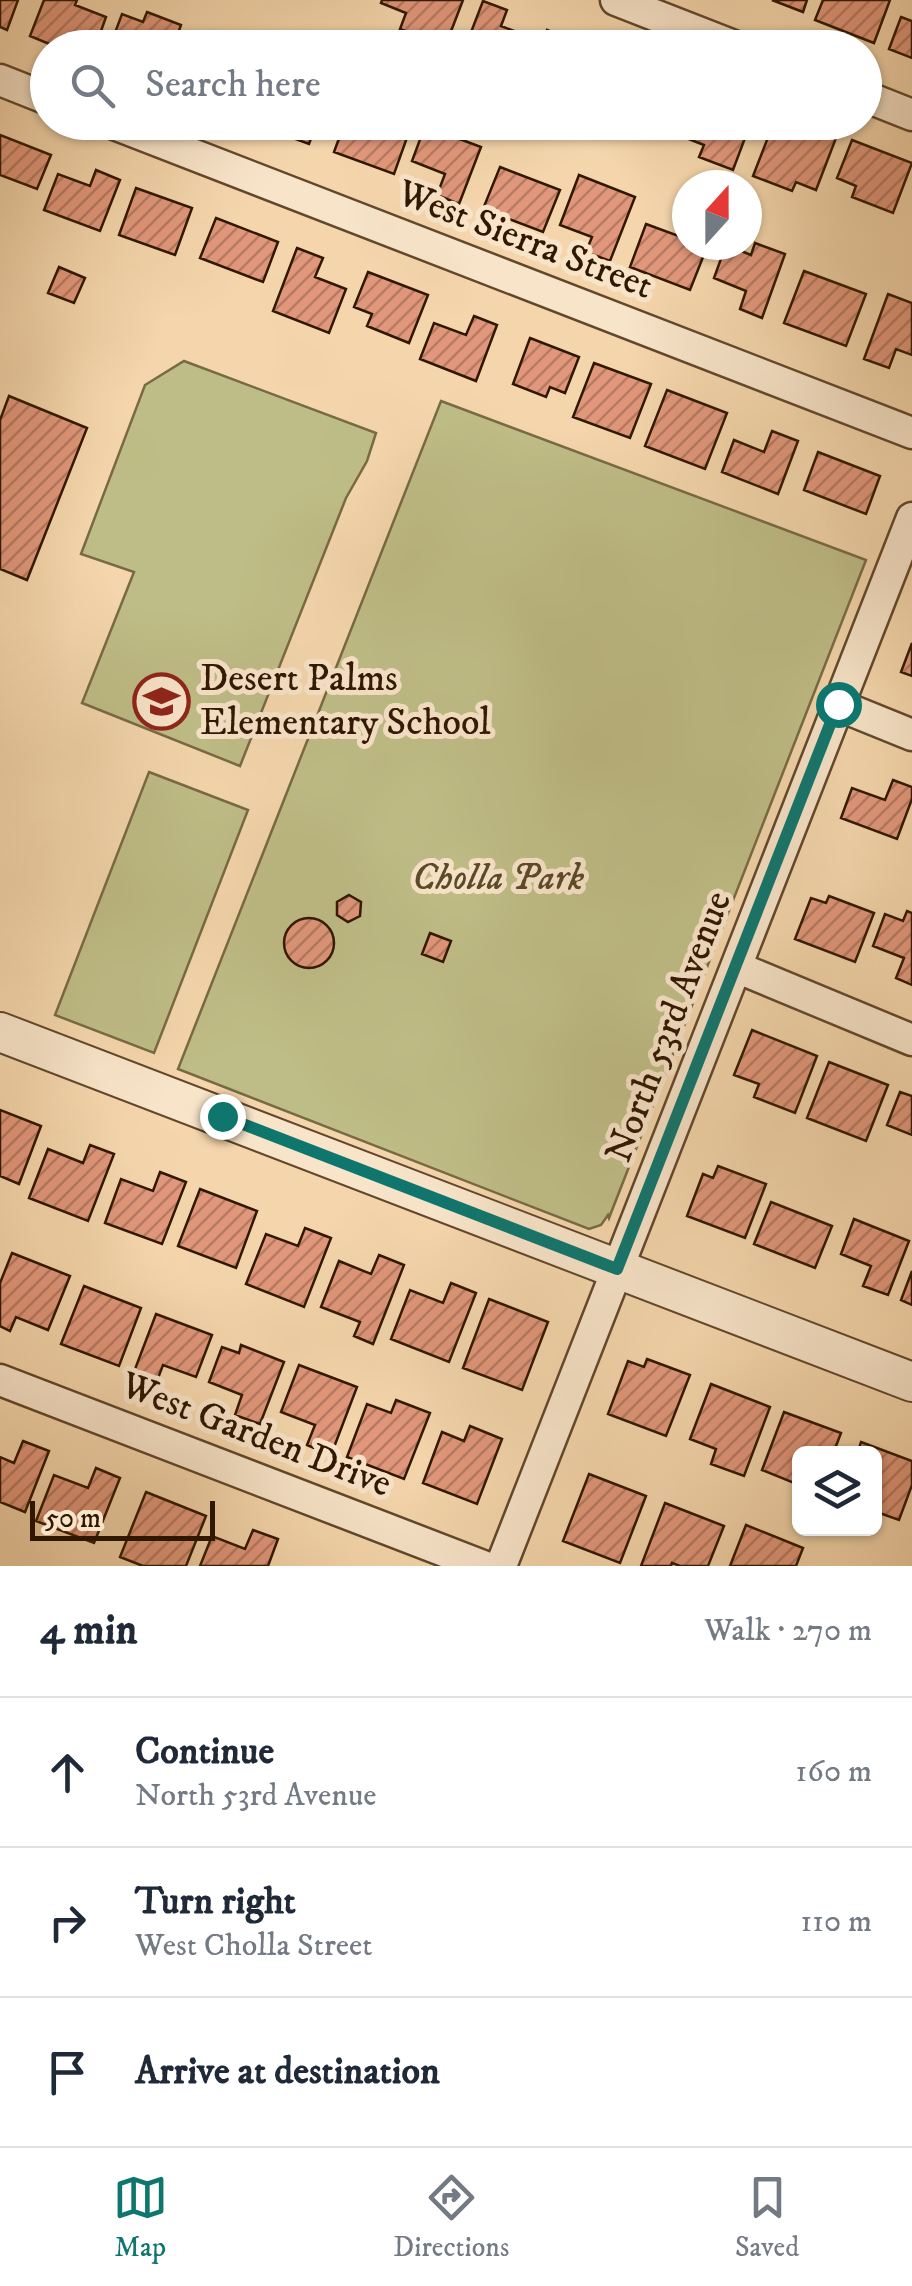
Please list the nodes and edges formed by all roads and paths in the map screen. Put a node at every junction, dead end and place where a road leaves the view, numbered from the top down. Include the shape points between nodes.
1 (616, 0) edge
2 (692, 30) edge
3 (0, 80) edge
4 (30, 91) edge
5 (882, 103) edge
6 (912, 115) edge
7 (155, 140) edge
8 (912, 433) edge
9 (912, 518) edge
10 (838, 704) junction
11 (912, 735) edge
12 (736, 968) junction
13 (0, 1032) edge
14 (912, 1040) edge
15 (617, 1269) junction
16 (0, 1380) edge
17 (912, 1382) edge
18 (483, 1566) edge
19 (501, 1566) edge

1 - 2 street
3 - 4 street
5 - 6 street
7 - 8 street, West Sierra Street
9 - 10 street, North 53rd Avenue
10 - 11 street
10 - 12 street, North 53rd Avenue
12 - 14 street
12 - 15 street, North 53rd Avenue
13 - 15 street
15 - 17 street
15 - 19 street, North 53rd Avenue
16 - 18 street, West Garden Drive

